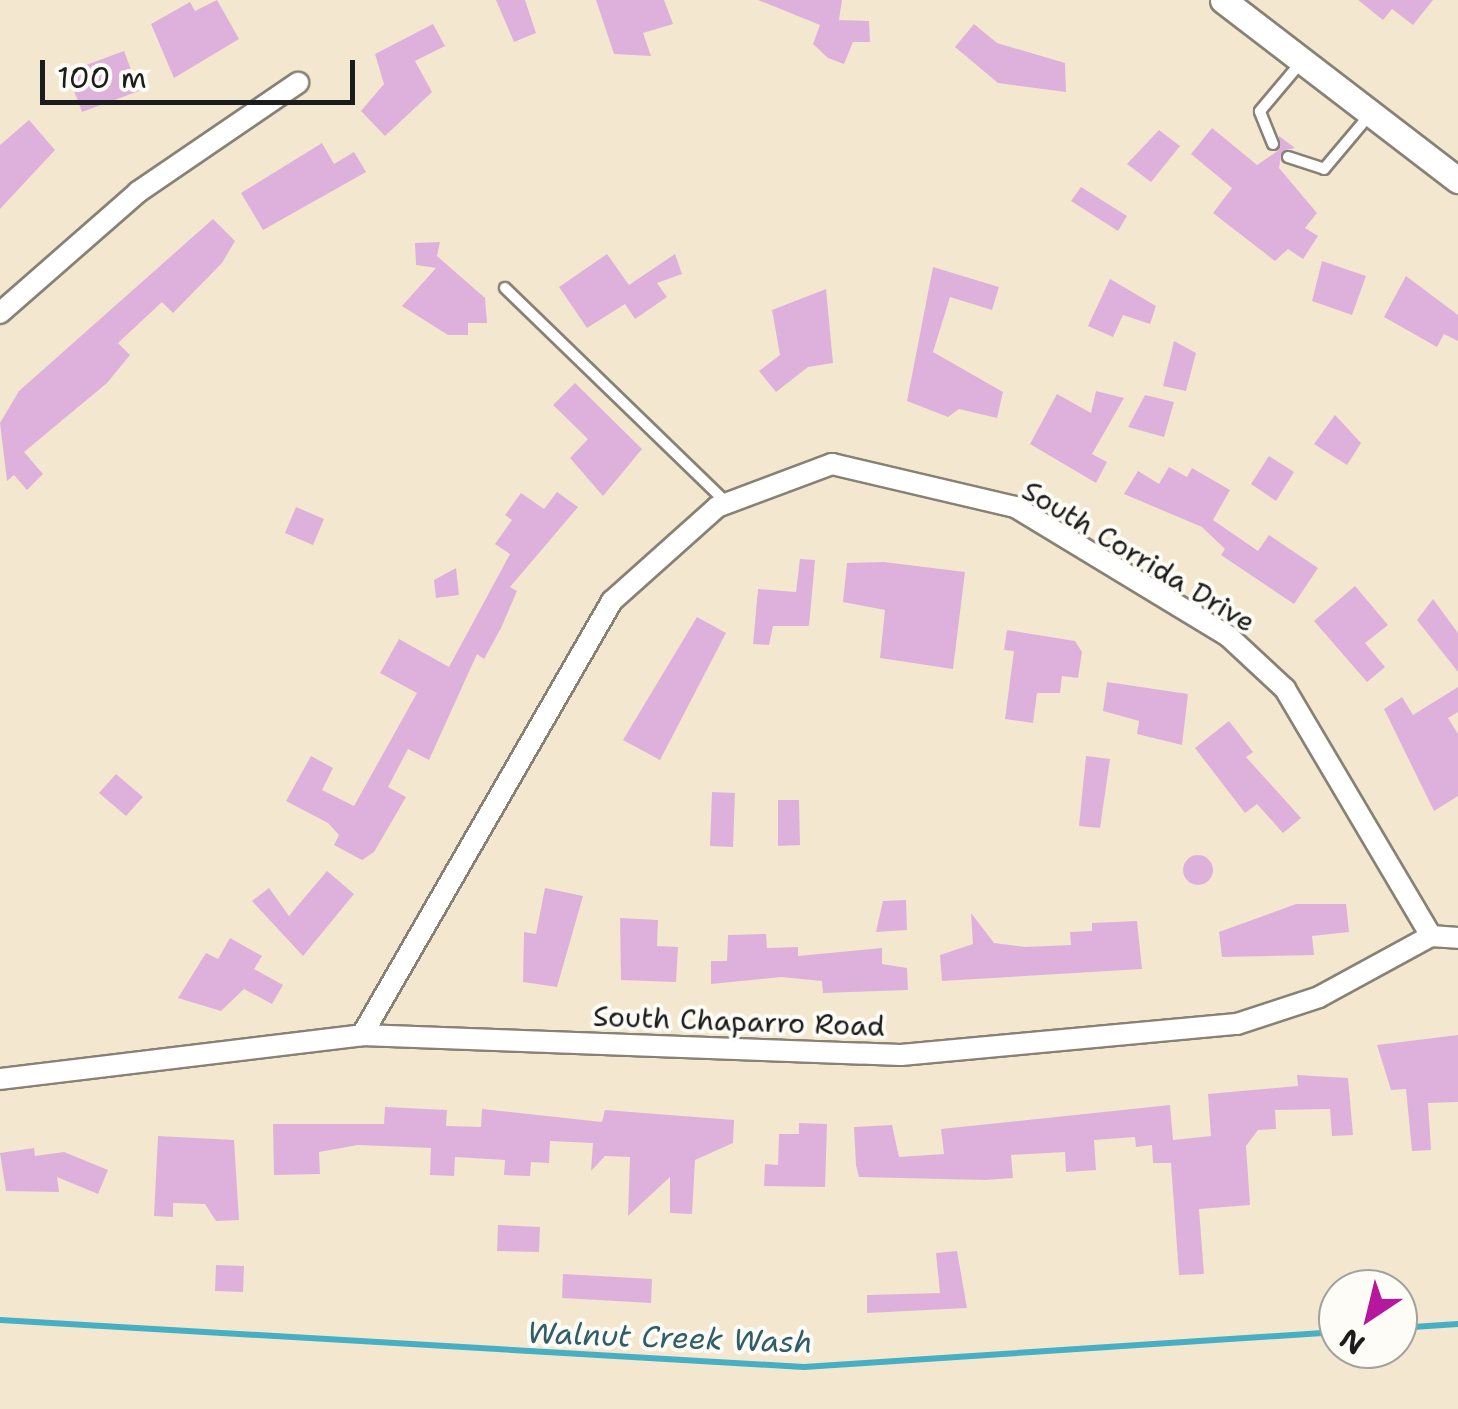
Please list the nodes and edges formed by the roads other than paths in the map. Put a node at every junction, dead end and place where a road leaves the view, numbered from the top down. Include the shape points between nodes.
1 (1223, 0) edge
2 (1303, 59) junction
3 (298, 82) dead end
4 (1372, 112) junction
5 (1273, 144) dead end
6 (1288, 158) dead end
7 (1458, 180) edge
8 (505, 288) dead end
9 (0, 313) edge
10 (727, 503) junction
11 (1431, 936) junction
12 (1458, 938) edge
13 (362, 1035) junction
14 (0, 1079) edge

1 - 2 street
2 - 4 street
2 - 5 lane via 1260,111
3 - 9 street via 138,192
4 - 6 lane via 1324,169
4 - 7 street
8 - 10 lane
10 - 11 street, South Corrida Drive via 832,464 1015,507 1212,626 1286,689
10 - 13 street, South Corrida Drive via 612,602
11 - 12 street
11 - 13 street, South Chaparro Road via 1319,997 1236,1024 920,1053
13 - 14 street, South Chaparro Road

